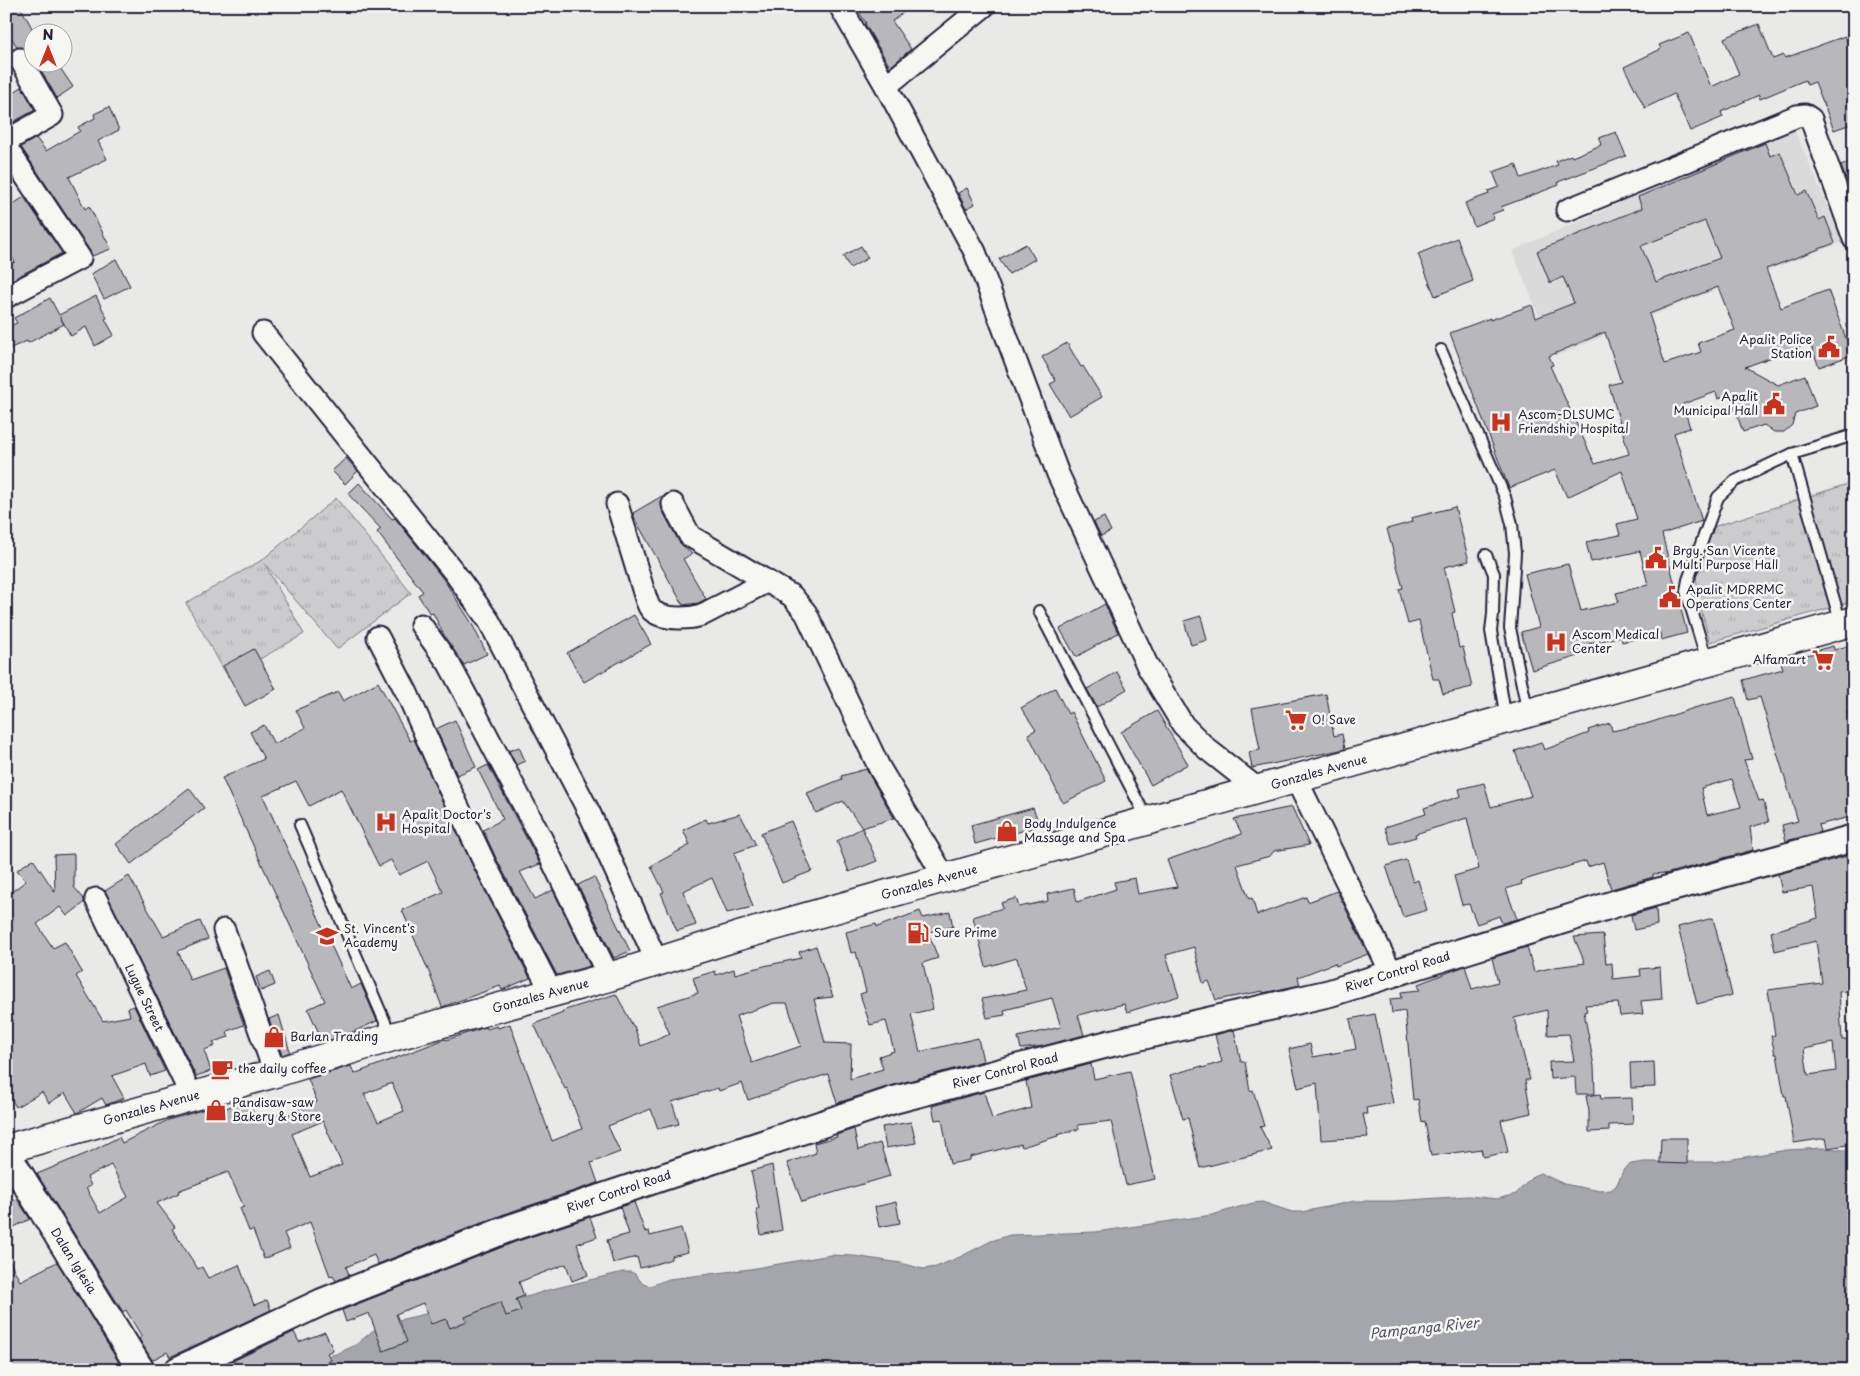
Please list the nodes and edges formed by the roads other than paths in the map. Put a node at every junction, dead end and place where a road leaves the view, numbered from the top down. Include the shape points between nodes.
1 (840, 6) edge
2 (984, 6) edge
3 (20, 59) dead end
4 (886, 86) junction
5 (6, 141) edge
6 (6, 147) edge
7 (1567, 210) dead end
8 (1854, 239) edge
9 (6, 297) edge
10 (262, 333) dead end
11 (1441, 350) dead end
12 (1854, 435) edge
13 (1792, 454) junction
14 (617, 504) dead end
15 (673, 504) dead end
16 (1486, 556) dead end
17 (766, 582) junction
18 (1039, 611) dead end
19 (1848, 623) edge
20 (421, 625) dead end
21 (378, 637) dead end
22 (1708, 663) junction
23 (1517, 717) junction
24 (1296, 779) junction
25 (1259, 790) junction
26 (1148, 820) junction
27 (300, 825) dead end
28 (1854, 838) edge
29 (945, 878) junction
30 (96, 899) dead end
31 (224, 930) dead end
32 (657, 962) junction
33 (1392, 974) junction
34 (609, 977) junction
35 (552, 992) junction
36 (392, 1037) junction
37 (275, 1073) junction
38 (192, 1097) junction
39 (6, 1150) edge
40 (141, 1370) edge
41 (178, 1370) edge

1 - 4 street
2 - 4 street
3 - 5 street via 52,115
4 - 25 street via 975,252 1058,474 1148,667 1183,725 1207,749
6 - 9 street via 80,258
7 - 8 street via 1805,115 1812,119
10 - 32 street via 454,572 489,621 589,812
11 - 23 lane via 1505,497 1512,524 1515,553 1510,628
12 - 13 lane
13 - 19 lane
13 - 22 lane via 1736,481 1718,497 1686,591
14 - 17 street via 646,599 655,613 670,617 702,616
15 - 17 street via 690,536
16 - 23 lane via 1494,574 1491,631
17 - 29 street via 792,596 806,613 880,769
18 - 26 lane
19 - 22 main road, Gonzales Avenue
20 - 34 street via 449,664 470,703
21 - 35 street via 485,864
22 - 23 main road, Gonzales Avenue
23 - 24 main road, Gonzales Avenue
24 - 25 main road, Gonzales Avenue
24 - 33 street
25 - 26 main road, Gonzales Avenue
26 - 29 main road, Gonzales Avenue
27 - 36 lane
28 - 33 street, River Control Road via 1624,901
29 - 32 main road, Gonzales Avenue
30 - 38 street, Lugue Street
31 - 37 street
32 - 34 main road, Gonzales Avenue
33 - 41 street, River Control Road via 1330,993 894,1100 510,1228 322,1302
34 - 35 main road, Gonzales Avenue
35 - 36 main road, Gonzales Avenue
36 - 37 main road, Gonzales Avenue
37 - 38 main road, Gonzales Avenue
38 - 39 main road, Gonzales Avenue
39 - 40 street, Dalan Iglesia

